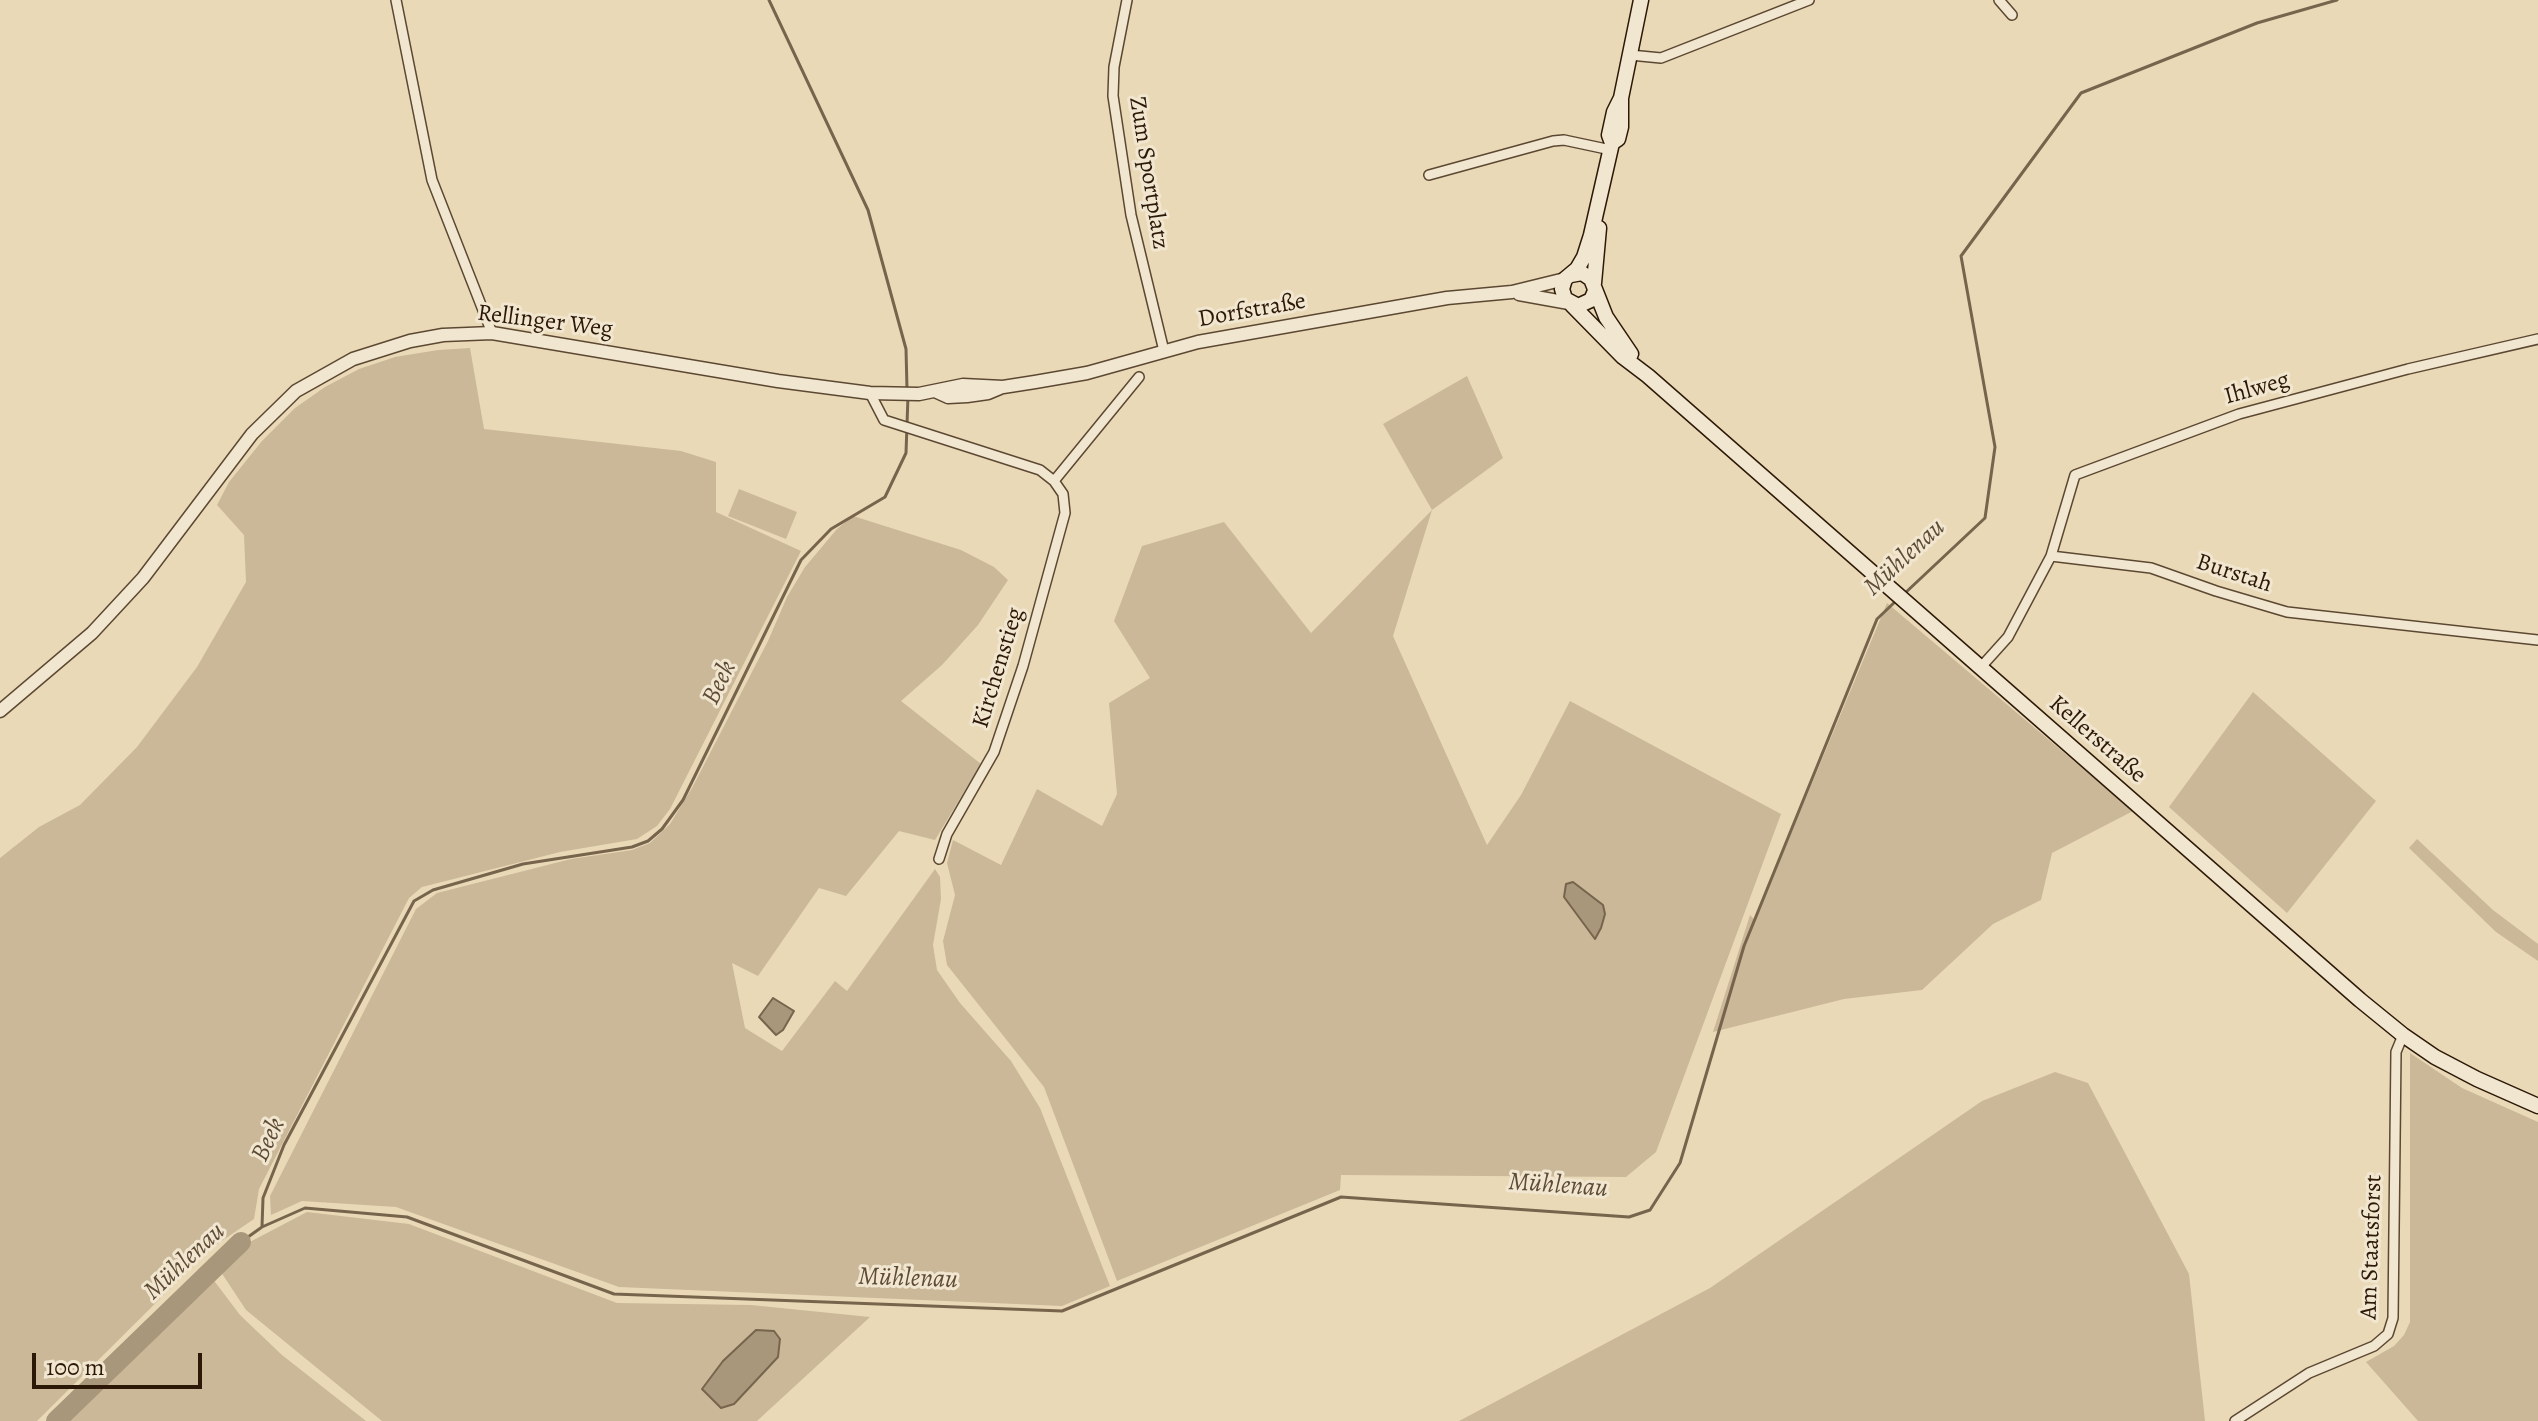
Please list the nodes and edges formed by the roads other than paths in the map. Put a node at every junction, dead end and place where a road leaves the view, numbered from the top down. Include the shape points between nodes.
1 (396, 0) edge
2 (1127, 0) edge
3 (1641, 0) edge
4 (1809, 0) edge
5 (1999, 0) edge
6 (2012, 15) dead end
7 (1630, 55) junction
8 (1612, 147) junction
9 (1429, 175) dead end
10 (1602, 197) junction
11 (1568, 277) junction
12 (1594, 287) junction
13 (1512, 292) junction
14 (1570, 304) junction
15 (492, 333) junction
16 (2538, 339) edge
17 (1164, 351) junction
18 (1648, 376) junction
19 (1139, 377) dead end
20 (870, 393) junction
21 (898, 394) joint
22 (1054, 481) junction
23 (2051, 556) junction
24 (2538, 640) edge
25 (1981, 667) junction
26 (0, 711) edge
27 (939, 859) dead end
28 (2403, 1035) junction
29 (2538, 1106) edge
30 (2235, 1421) edge

1 - 15 street via 432,180
2 - 17 street, Zum Sportplatz via 1113,96 1131,215
3 - 7 main road
4 - 7 street via 1661,58
5 - 6 street
7 - 8 main road via 1621,127
8 - 9 street via 1553,141
8 - 10 main road
10 - 11 main road via 1584,257
10 - 12 main road
11 - 12 main road via 1587,275
11 - 13 street, Dorfstraße
11 - 14 main road via 1562,289
12 - 14 main road via 1587,303
12 - 18 main road, Kellerstraße via 1618,338
13 - 14 street, Dorfstraße
13 - 17 street, Dorfstraße via 1447,298
14 - 18 main road, Kellerstraße
15 - 20 street, Rellinger Weg
15 - 26 street, Rellinger Weg via 410,341 353,359 296,391 252,434 143,578 92,633
16 - 23 street, Ihlweg via 2239,414 2075,475
17 - 21 street, Dorfstraße via 1087,373 1003,387 963,385
18 - 25 main road, Kellerstraße
19 - 22 street
20 - 21 street, Rellinger Weg
20 - 22 street via 884,420 1040,470
22 - 27 street, Kirchenstieg via 1063,494 1065,513 1023,666 994,752 947,834
23 - 24 street, Burstah via 2151,568 2287,612
23 - 25 street via 2008,637
25 - 28 main road, Kellerstraße
28 - 29 main road, Kellerstraße via 2435,1057
28 - 30 street, Am Staatsforst via 2396,1052 2393,1318 2388,1334 2374,1346 2309,1373

